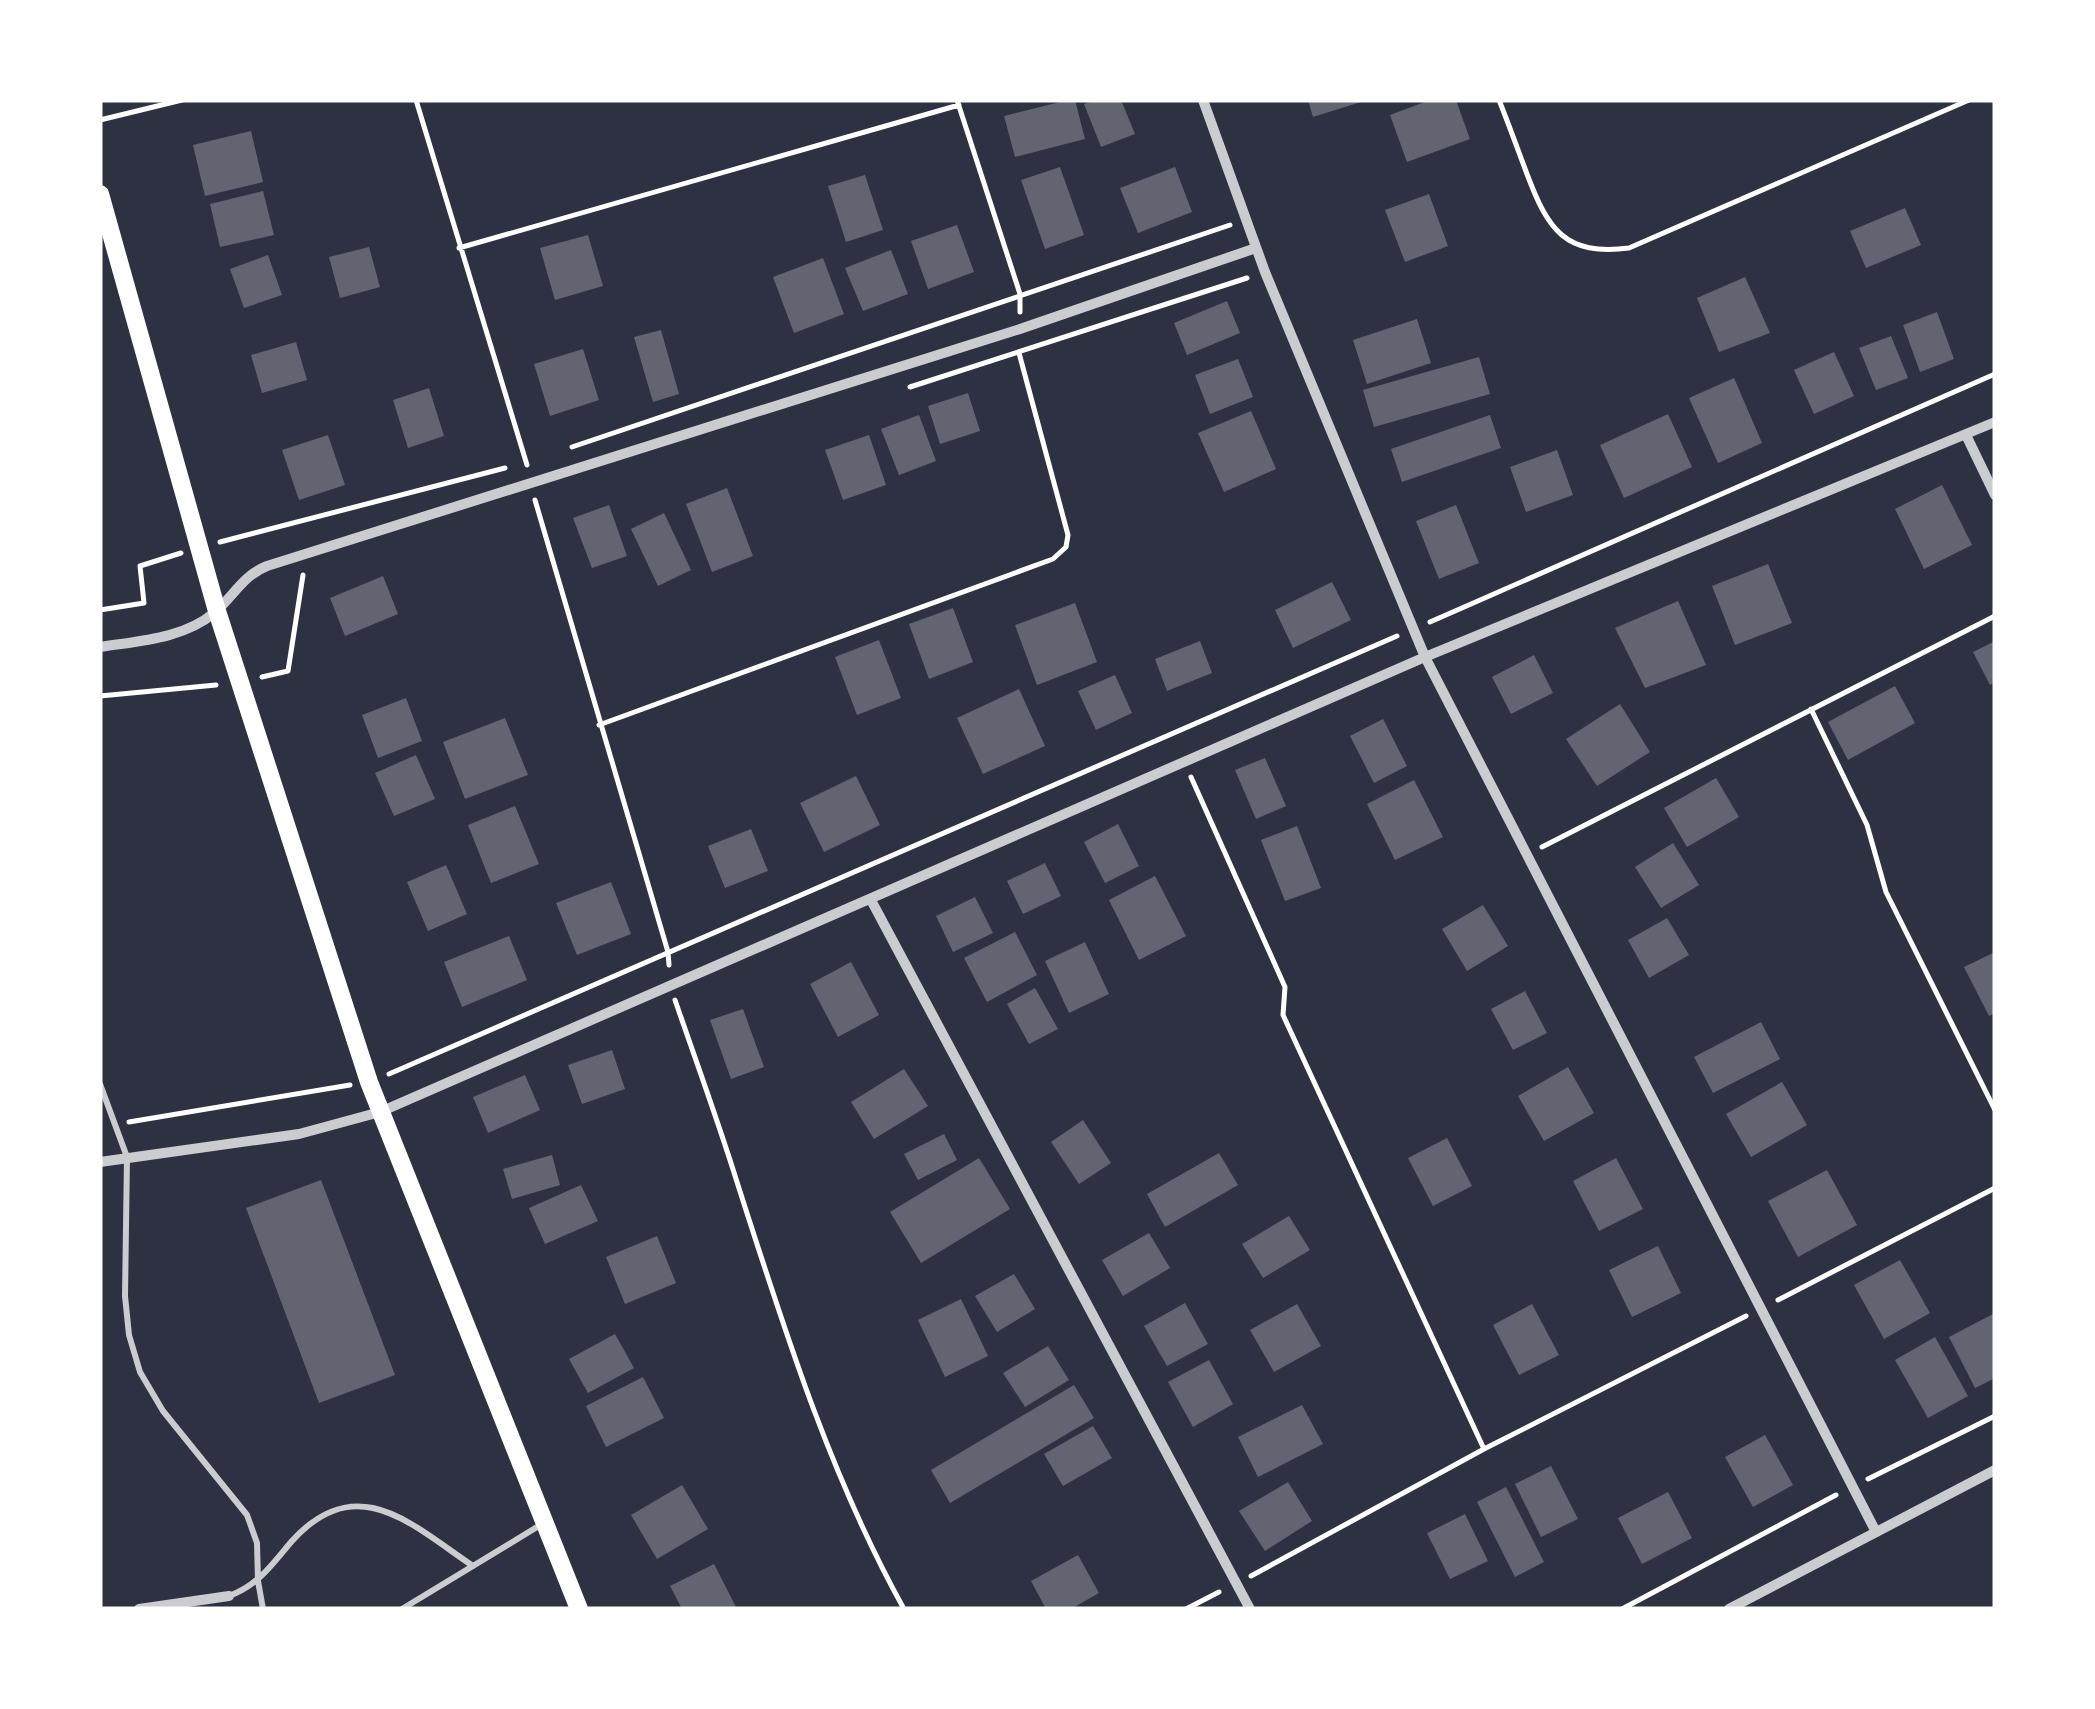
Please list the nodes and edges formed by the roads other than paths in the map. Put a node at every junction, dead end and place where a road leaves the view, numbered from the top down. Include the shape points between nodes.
1 (1203, 100) edge
2 (100, 194) edge
3 (1256, 248) junction
4 (1995, 422) edge
5 (1966, 435) junction
6 (1995, 495) edge
7 (217, 610) junction
8 (100, 647) edge
9 (1425, 656) junction
10 (871, 900) junction
11 (100, 1084) edge
12 (380, 1112) junction
13 (127, 1157) junction
14 (100, 1162) edge
15 (1995, 1470) edge
16 (544, 1522) junction
17 (1876, 1532) junction
18 (473, 1566) junction
19 (258, 1581) junction
20 (230, 1596) joint
21 (140, 1609) edge
22 (263, 1609) edge
23 (402, 1609) edge
24 (579, 1609) edge
25 (1250, 1609) edge
26 (1729, 1609) edge

1 - 3 street
2 - 7 main road
3 - 7 street via 255,570
3 - 9 street
4 - 5 street
5 - 6 street
5 - 9 street
7 - 8 street via 167,636
7 - 12 main road
9 - 10 street
9 - 17 street
10 - 12 street
10 - 25 street
11 - 13 lane
12 - 13 street via 299,1134
12 - 16 main road
13 - 14 street
13 - 19 lane via 125,1296 140,1372 246,1515 257,1543
15 - 17 street
16 - 18 lane
16 - 24 main road
17 - 26 street
18 - 19 lane via 400,1517 362,1506 307,1526
18 - 23 lane
19 - 20 lane
19 - 22 lane
20 - 21 street

